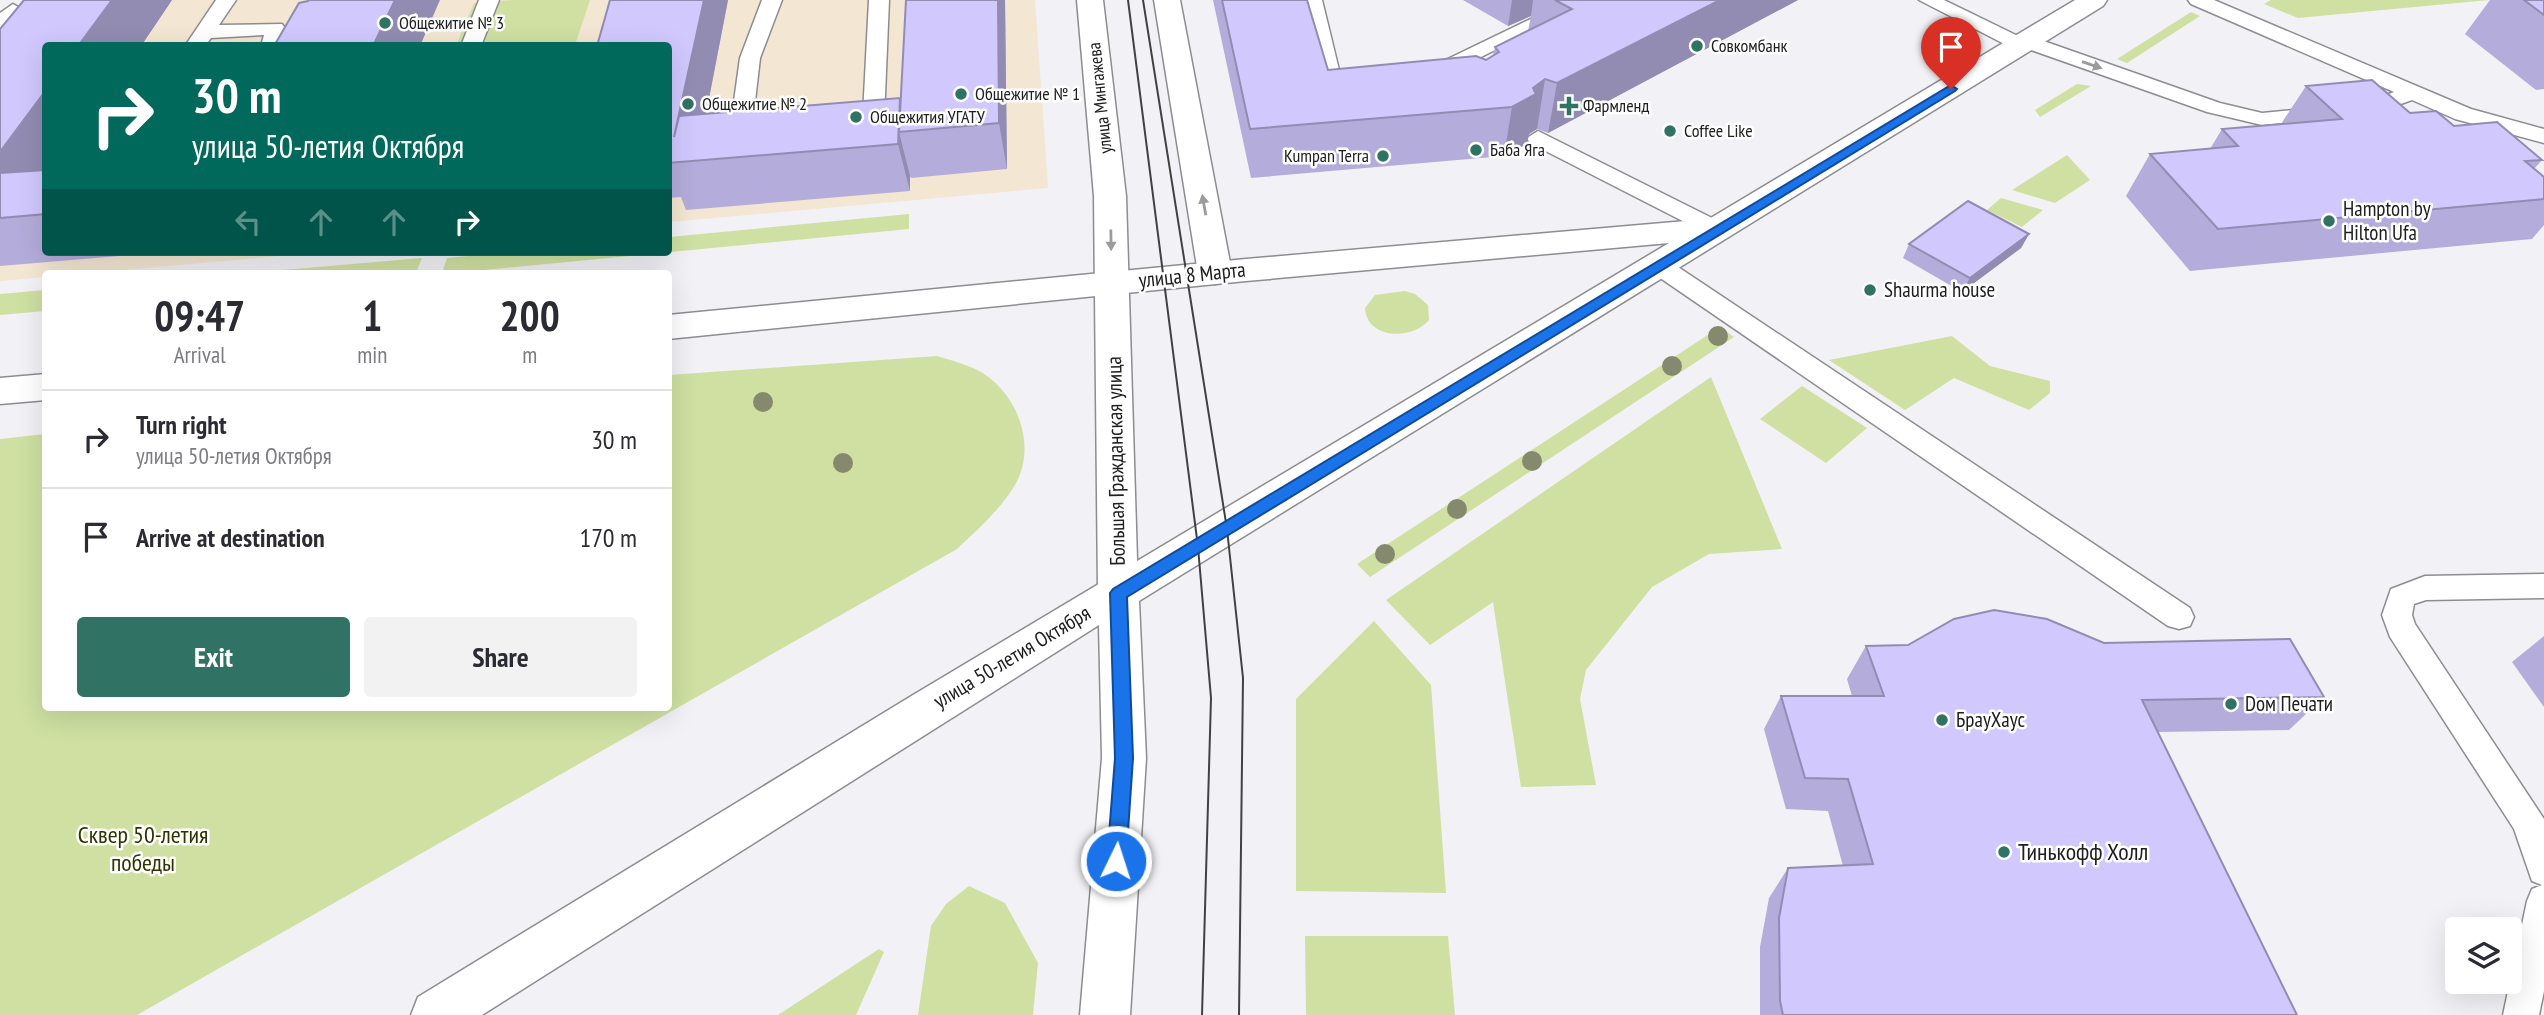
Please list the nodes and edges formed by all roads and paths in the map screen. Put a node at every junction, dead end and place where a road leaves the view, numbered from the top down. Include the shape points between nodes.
1 (226, 0) edge
2 (489, 0) edge
3 (772, 0) edge
4 (879, 0) edge
5 (1090, 0) edge
6 (1167, 0) edge
7 (1312, 0) edge
8 (1585, 0) edge
9 (1929, 0) edge
10 (2094, 0) edge
11 (2198, 0) edge
12 (200, 39) edge
13 (272, 42) edge
14 (473, 42) edge
15 (2025, 44) junction
16 (1434, 73) junction
17 (1409, 76) edge
18 (1370, 81) edge
19 (1456, 87) edge
20 (2412, 92) junction
21 (838, 127) edge
22 (776, 135) edge
23 (2544, 135) edge
24 (1538, 138) edge
25 (1716, 229) junction
26 (1658, 265) junction
27 (1215, 273) junction
28 (1112, 284) junction
29 (672, 327) edge
30 (42, 387) edge
31 (0, 391) edge
32 (2544, 586) edge
33 (1118, 593) junction
34 (2179, 617) dead end
35 (2544, 870) edge
36 (2544, 901) edge
37 (436, 1015) edge
38 (1105, 1015) edge
39 (2521, 1015) edge

1 - 12 lane
2 - 14 lane
3 - 22 lane via 750,58 741,130 763,137
4 - 21 lane via 873,119
5 -> 28 main road, улица Мингажева via 1110,195
27 -> 6 main road
7 - 18 lane via 1332,86
8 - 16 lane
9 - 15 lane
10 - 15 main road, улица 50-летия Октября
11 - 20 lane
12 - 13 lane via 275,28
15 -> 20 lane via 2262,120 2370,110
15 - 25 main road, улица 50-летия Октября
16 - 17 lane
16 - 19 lane
20 - 23 lane via 2463,114
24 - 25 lane
25 - 26 main road, улица 50-летия Октября
25 - 27 main road, улица 8 Марта
26 - 33 main road, улица 50-летия Октября
26 - 34 lane
27 - 28 main road, улица 8 Марта
28 - 29 main road, улица 8 Марта
28 - 33 main road, Большая Гражданская улица
30 - 31 main road
32 - 35 lane via 2425,588 2402,597 2396,615 2529,823
33 - 37 main road, улица 50-летия Октября
33 - 38 main road, Большая Гражданская улица via 1124,758
36 - 39 lane

